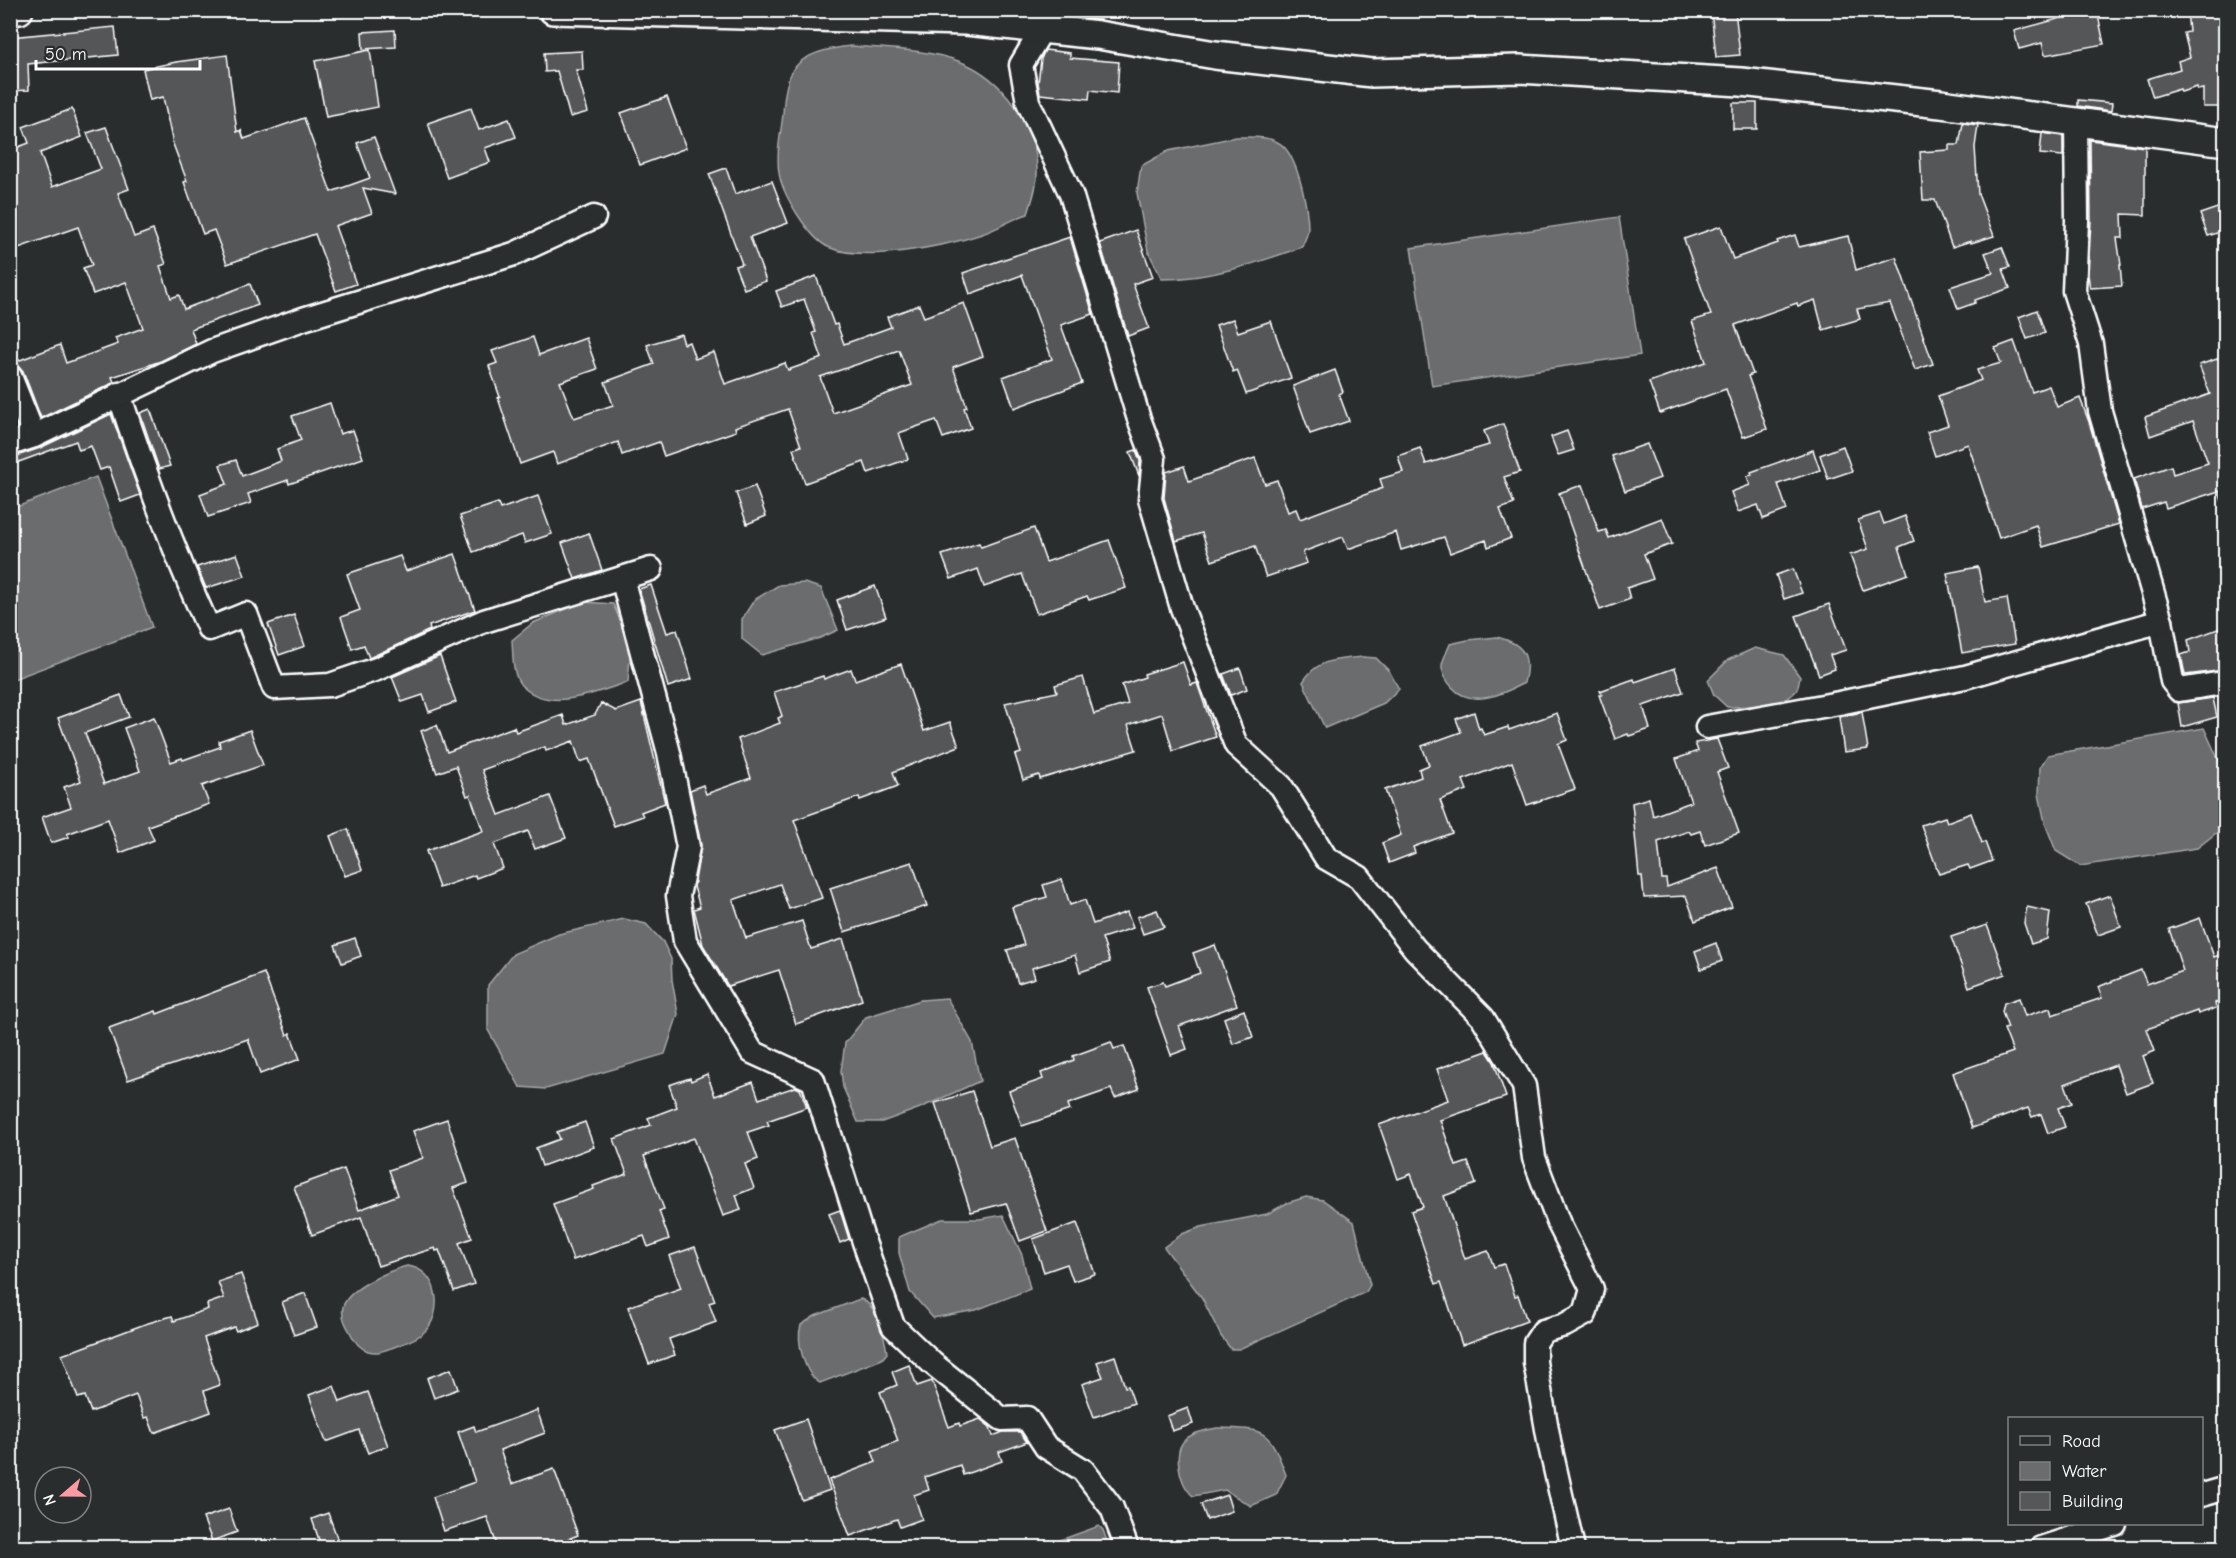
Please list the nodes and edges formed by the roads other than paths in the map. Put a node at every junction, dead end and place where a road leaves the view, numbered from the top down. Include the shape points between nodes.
1 (19, 10) edge
2 (553, 10) edge
3 (10, 11) edge
4 (1043, 28) junction
5 (2076, 120) junction
6 (2226, 142) edge
7 (594, 217) dead end
8 (10, 376) edge
9 (119, 394) junction
10 (34, 436) junction
11 (10, 444) edge
12 (651, 569) dead end
13 (622, 578) junction
14 (2161, 621) junction
15 (2226, 687) edge
16 (1707, 727) dead end
17 (2226, 1488) edge
18 (2203, 1496) edge
19 (2112, 1525) edge
20 (1127, 1548) edge
21 (1573, 1548) edge
22 (2040, 1548) edge

1 - 3 main road
2 - 4 main road via 966,21
4 - 5 main road via 1215,55 1372,73 1519,69 1741,82
4 - 21 street via 1021,65 1028,102 1071,194 1154,459 1150,499 1182,608 1236,745 1281,786 1326,858 1359,877 1415,949 1483,1018 1524,1086 1534,1158 1558,1224 1592,1289 1585,1314 1543,1331 1535,1343 1534,1362
5 - 6 main road
5 - 14 street via 2074,291 2091,344 2100,411
7 - 9 street via 514,254 212,351
8 - 10 street
9 - 10 street
9 - 13 street via 140,461 209,628 246,614 274,688 330,685 377,669 484,621
10 - 11 street
12 - 13 street
13 - 20 street via 669,753 688,847 678,896 685,941 753,1052 813,1080 893,1326 1002,1419 1027,1418 1046,1447 1083,1470 1112,1509
14 - 15 street via 2172,681 2179,690 2223,683
14 - 16 street via 1965,677
17 - 18 street
19 - 22 street

